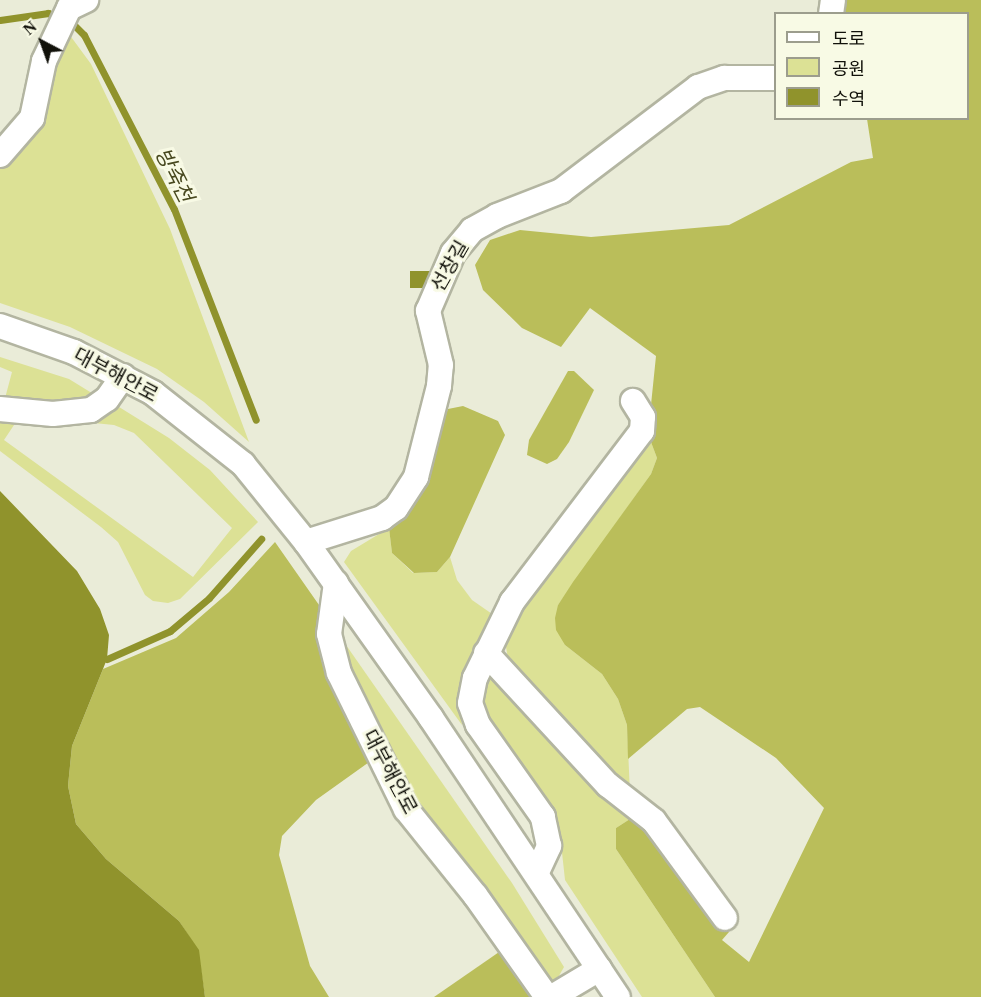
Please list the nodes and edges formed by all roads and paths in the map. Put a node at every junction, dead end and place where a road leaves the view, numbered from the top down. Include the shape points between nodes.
1 (75, 3) edge
2 (774, 78) edge
3 (3, 148) edge
4 (0, 326) edge
5 (123, 376) junction
6 (633, 401) dead end
7 (0, 409) edge
8 (306, 542) junction
9 (336, 583) junction
10 (486, 653) junction
11 (537, 872) junction
12 (725, 918) dead end
13 (599, 969) junction
14 (550, 997) edge
15 (618, 997) edge

1 - 3 street via 52,40 32,118
2 - 8 street, 선창길 via 724,78 698,87 561,191 472,230 453,254 428,311 440,375 436,408 416,477 396,508 382,518
4 - 5 street, 대부해안로 via 54,344
5 - 7 street via 107,399 91,410 53,414
5 - 8 street, 대부해안로 via 204,430 243,464
6 - 10 street via 643,417 642,431 512,602
8 - 9 street, 대부해안로
9 - 11 street, 대부해안로
9 - 14 street, 대부해안로 via 329,634 339,673 406,809
10 - 11 street via 470,703 478,725 543,817 549,846
10 - 12 street via 608,785 654,821
11 - 13 street, 대부해안로
13 - 14 street, 대부해안로
13 - 15 street, 대부해안로

